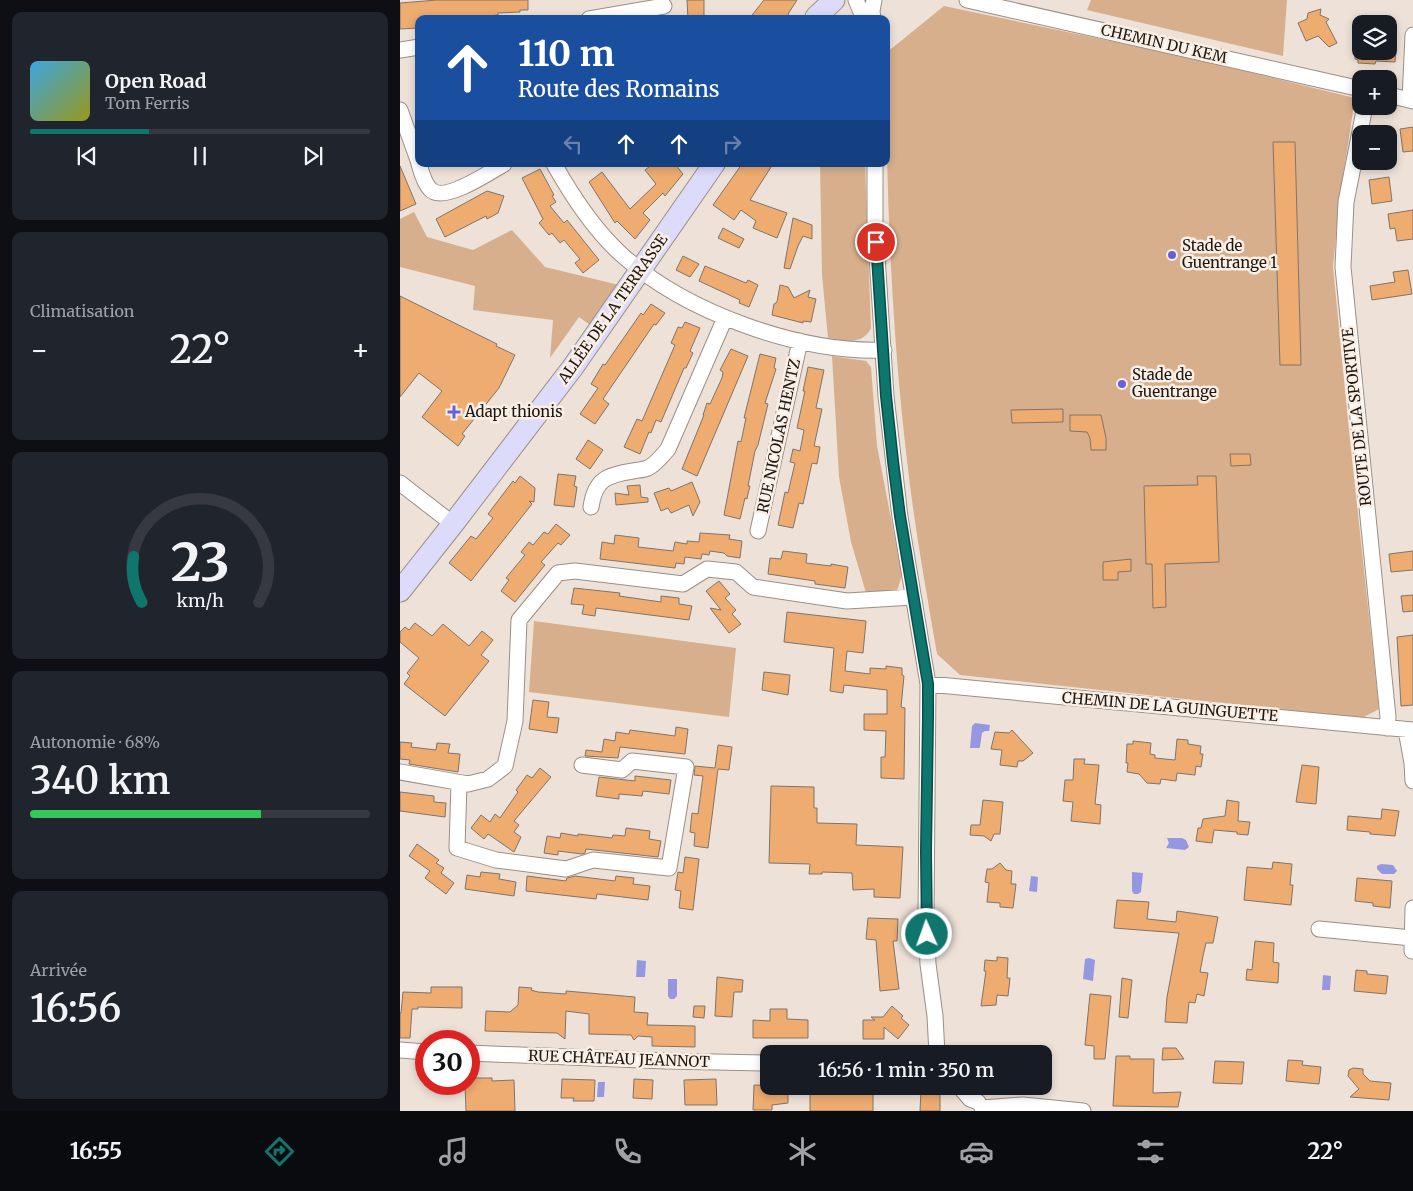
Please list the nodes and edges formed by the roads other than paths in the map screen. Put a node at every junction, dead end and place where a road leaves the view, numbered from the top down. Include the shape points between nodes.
1 (856, 0) edge
2 (874, 0) edge
3 (967, 0) edge
4 (665, 8) edge
5 (617, 15) edge
6 (862, 15) edge
7 (872, 15) edge
8 (1413, 35) edge
9 (415, 48) edge
10 (400, 50) edge
11 (1352, 87) edge
12 (1397, 97) edge
13 (1411, 100) edge
14 (400, 110) edge
15 (1363, 115) edge
16 (415, 153) edge
17 (420, 167) edge
18 (499, 167) edge
19 (556, 167) edge
20 (712, 167) edge
21 (875, 167) edge
22 (640, 270) junction
23 (725, 318) junction
24 (800, 341) junction
25 (884, 350) junction
26 (400, 483) edge
27 (591, 507) dead end
28 (453, 524) junction
29 (758, 531) dead end
30 (400, 591) edge
31 (913, 597) junction
32 (928, 684) junction
33 (1387, 728) junction
34 (1409, 730) edge
35 (582, 765) dead end
36 (400, 772) edge
37 (1413, 781) edge
38 (459, 782) junction
39 (1413, 908) edge
40 (1319, 929) dead end
41 (1412, 945) edge
42 (936, 1045) edge
43 (400, 1050) edge
44 (415, 1051) edge
45 (480, 1053) edge
46 (760, 1063) edge
47 (967, 1095) edge
48 (977, 1095) edge
49 (981, 1107) edge
50 (1082, 1111) edge

1 - 6 street
2 - 7 street
3 - 11 street, CHEMIN DU KEM
4 - 5 street
8 - 13 street
9 - 10 street
12 - 13 street
14 - 16 street
15 - 33 street, ROUTE DE LA SPORTIVE via 1346,202 1343,267
17 - 18 street via 429,189 436,194 451,193
19 - 22 street via 590,218 620,253
20 - 22 street, ALLÉE DE LA TERRASSE
21 - 25 street via 875,225
22 - 23 street via 677,295
22 - 28 street, ALLÉE DE LA TERRASSE via 573,367
23 - 24 street
23 - 27 street via 668,450 647,468 614,474 600,481
24 - 25 street via 867,351
24 - 29 street, RUE NICOLAS HENTZ
25 - 31 street via 893,461
26 - 28 street
28 - 30 street, ALLÉE DE LA TERRASSE
31 - 32 street
31 - 38 street via 847,601 754,587 736,572 707,569 684,584 575,571 558,573 519,620 515,721 505,766 488,779 468,784
32 - 33 street, CHEMIN DE LA GUINGUETTE
32 - 42 street via 926,918
33 - 34 street, CHEMIN DE LA GUINGUETTE
34 - 37 street
35 - 38 street via 622,770 632,761 686,767 669,868 594,860 566,869 496,860 457,848
36 - 38 street
39 - 41 street
40 - 41 street
43 - 44 street
45 - 46 street, RUE CHÂTEAU JEANNOT
47 - 49 street
48 - 49 street
49 - 50 street via 1023,1105

